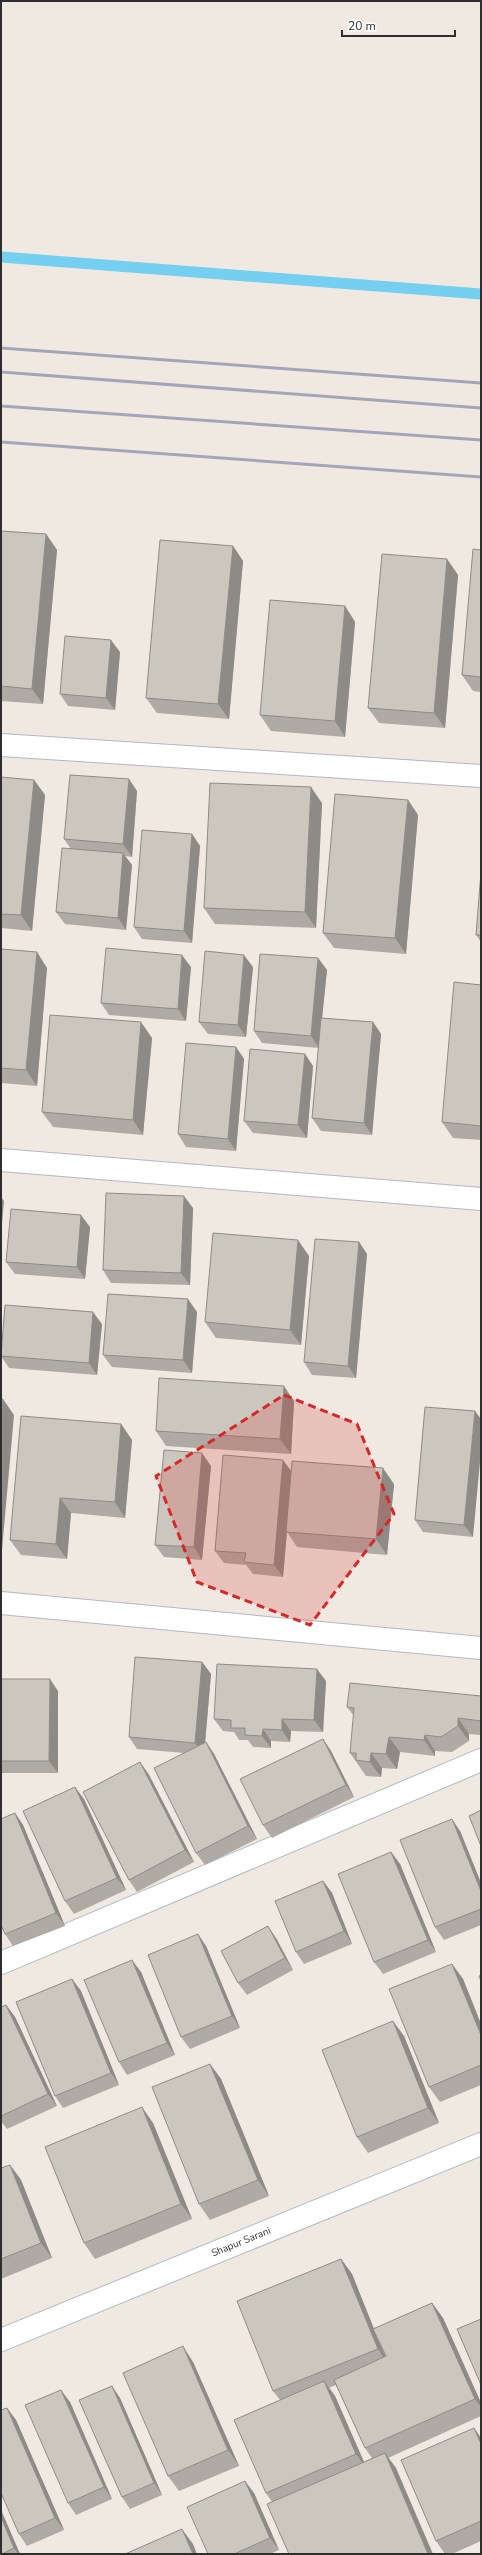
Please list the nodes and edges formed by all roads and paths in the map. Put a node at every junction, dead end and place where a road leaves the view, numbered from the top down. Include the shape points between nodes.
1 (1, 745) edge
2 (481, 776) edge
3 (1, 1160) edge
4 (481, 1199) edge
5 (1, 1603) edge
6 (481, 1648) edge
7 (481, 1760) edge
8 (1, 1963) edge
9 (481, 2144) edge
10 (1, 2340) edge

1 - 2 street
3 - 4 street
5 - 6 street
7 - 8 street
9 - 10 street, Shapur Sarani

